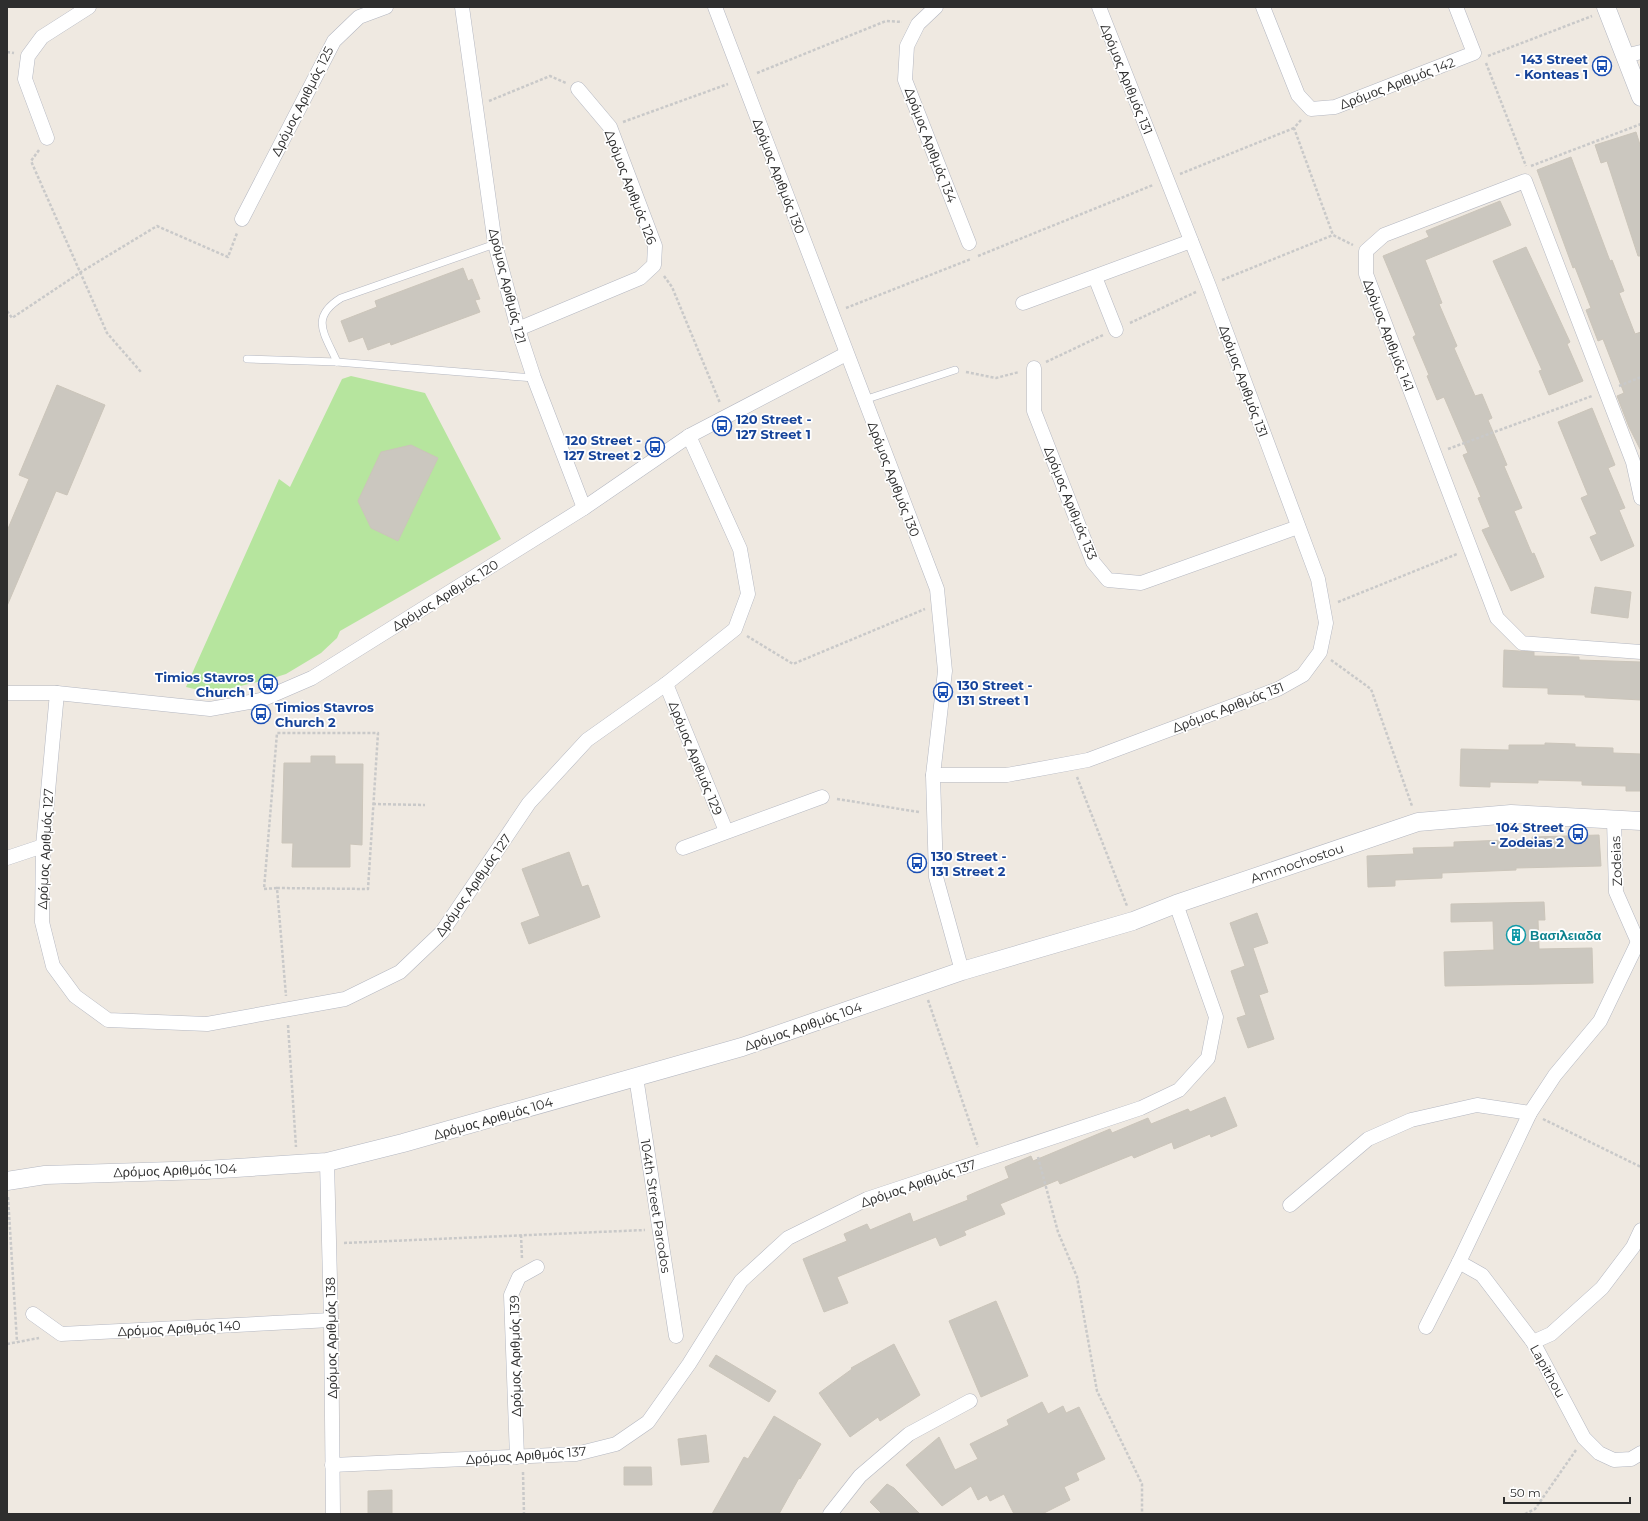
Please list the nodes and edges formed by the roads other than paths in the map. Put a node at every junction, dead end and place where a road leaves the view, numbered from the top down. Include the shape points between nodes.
1 (89, 7) edge
2 (386, 7) edge
3 (462, 7) edge
4 (714, 7) edge
5 (936, 7) edge
6 (1099, 7) edge
7 (1263, 7) edge
8 (1456, 7) edge
9 (1607, 9) edge
10 (1633, 54) edge
11 (578, 89) road end
12 (1641, 97) edge
13 (47, 138) road end
14 (242, 219) road end
15 (1191, 241) junction
16 (969, 243) dead end
17 (495, 244) junction
18 (1095, 277) junction
19 (1024, 303) dead end
20 (518, 329) junction
21 (1116, 330) road end
22 (846, 354) junction
23 (247, 359) dead end
24 (337, 362) junction
25 (1034, 368) road end
26 (955, 370) road end
27 (534, 378) junction
28 (864, 400) junction
29 (689, 436) junction
30 (1641, 498) edge
31 (584, 508) junction
32 (1298, 527) junction
33 (1641, 652) edge
34 (666, 684) junction
35 (7, 693) edge
36 (57, 693) junction
37 (933, 775) junction
38 (822, 797) road end
39 (1614, 820) junction
40 (1641, 821) edge
41 (726, 832) junction
42 (43, 846) junction
43 (683, 848) dead end
44 (7, 858) edge
45 (1176, 904) junction
46 (1639, 943) edge
47 (962, 971) junction
48 (636, 1077) junction
49 (1530, 1113) junction
50 (327, 1162) junction
51 (7, 1181) edge
52 (1290, 1205) dead end
53 (1641, 1230) edge
54 (1459, 1262) junction
55 (538, 1267) dead end
56 (33, 1314) dead end
57 (332, 1320) junction
58 (1426, 1327) dead end
59 (676, 1336) dead end
60 (1533, 1342) junction
61 (970, 1401) dead end
62 (1641, 1453) edge
63 (520, 1457) junction
64 (332, 1465) junction
65 (333, 1514) edge
66 (830, 1514) edge

1 - 13 street via 42,37 28,56 25,79
2 - 14 street, Δρόμος Αριθμός 125 via 359,17 334,41
3 - 17 street, Δρόμος Αριθμός 121
4 - 22 street, Δρόμος Αριθμός 130
5 - 16 street, Δρόμος Αριθμός 134 via 918,24 907,46 905,80
6 - 15 street, Δρόμος Αριθμός 131
7 - 8 street, Δρόμος Αριθμός 142 via 1298,95 1311,109 1335,107 1474,53
9 - 10 street
10 - 12 street
11 - 20 street, Δρόμος Αριθμός 126 via 610,127 655,246 654,265 640,278
15 - 18 street
15 - 32 street, Δρόμος Αριθμός 131
17 - 20 street, Δρόμος Αριθμός 121
17 - 24 lane via 341,298 329,305 323,314 321,325
18 - 19 street
18 - 21 street
20 - 27 street, Δρόμος Αριθμός 121
22 - 28 street, Δρόμος Αριθμός 130
22 - 29 street, Δρόμος Αριθμός 120
23 - 24 lane
24 - 27 lane
25 - 32 street, Δρόμος Αριθμός 133 via 1034,411 1094,562 1108,580 1141,583
26 - 28 lane
27 - 31 street, Δρόμος Αριθμός 121
28 - 37 street, Δρόμος Αριθμός 130 via 937,589 945,672
29 - 31 street, Δρόμος Αριθμός 120
29 - 34 street, Δρόμος Αριθμός 127 via 740,549 748,594 735,629
30 - 33 street, Δρόμος Αριθμός 141 via 1633,462 1525,181 1384,235 1366,251 1366,274 1497,618 1522,643
31 - 36 street, Δρόμος Αριθμός 120 via 312,678 260,700 210,709
32 - 37 street, Δρόμος Αριθμός 131 via 1318,579 1326,623 1320,652 1303,675 1278,689 1088,760 1008,776
34 - 41 street, Δρόμος Αριθμός 129
34 - 42 street, Δρόμος Αριθμός 127 via 588,740 528,803 442,932 400,972 345,999 207,1024 108,1020 76,996 53,966 42,922
35 - 36 street, Δρόμος Αριθμός 120
36 - 42 street, Δρόμος Αριθμός 127
37 - 47 street, Δρόμος Αριθμός 130 via 936,877
38 - 41 street, Δρόμος Αριθμός 129
39 - 40 street, Ammochostou
39 - 45 street, Ammochostou via 1511,814 1418,822
39 - 46 street, Zodeias via 1616,892
41 - 43 street, Δρόμος Αριθμός 129
42 - 44 street
45 - 47 street, Ammochostou via 1133,921
45 - 63 street, Δρόμος Αριθμός 137 via 1216,1017 1208,1058 1179,1090 1141,1108 867,1199 788,1238 741,1281 689,1364 648,1422 616,1444 576,1454
46 - 49 street via 1600,1021 1555,1075
47 - 48 street, Δρόμος Αριθμός 104 via 742,1047
48 - 50 street, Δρόμος Αριθμός 104
48 - 59 street, 104th Street Parodos
49 - 52 street via 1478,1105 1411,1120 1368,1139
49 - 54 street
50 - 51 street, Δρόμος Αριθμός 104 via 205,1170 46,1175
50 - 57 street, Δρόμος Αριθμός 138
53 - 60 street via 1633,1246 1602,1288 1551,1334
54 - 58 street
54 - 60 street, Lapithou via 1482,1275
55 - 63 street, Δρόμος Αριθμός 139 via 519,1277 511,1295
56 - 57 street, Δρόμος Αριθμός 140 via 61,1334
57 - 64 street, Δρόμος Αριθμός 138
60 - 62 street, Lapithou via 1584,1438 1599,1453 1614,1460 1631,1459
61 - 66 street via 909,1434 860,1476
63 - 64 street, Δρόμος Αριθμός 137
64 - 65 street, Δρόμος Αριθμός 138

